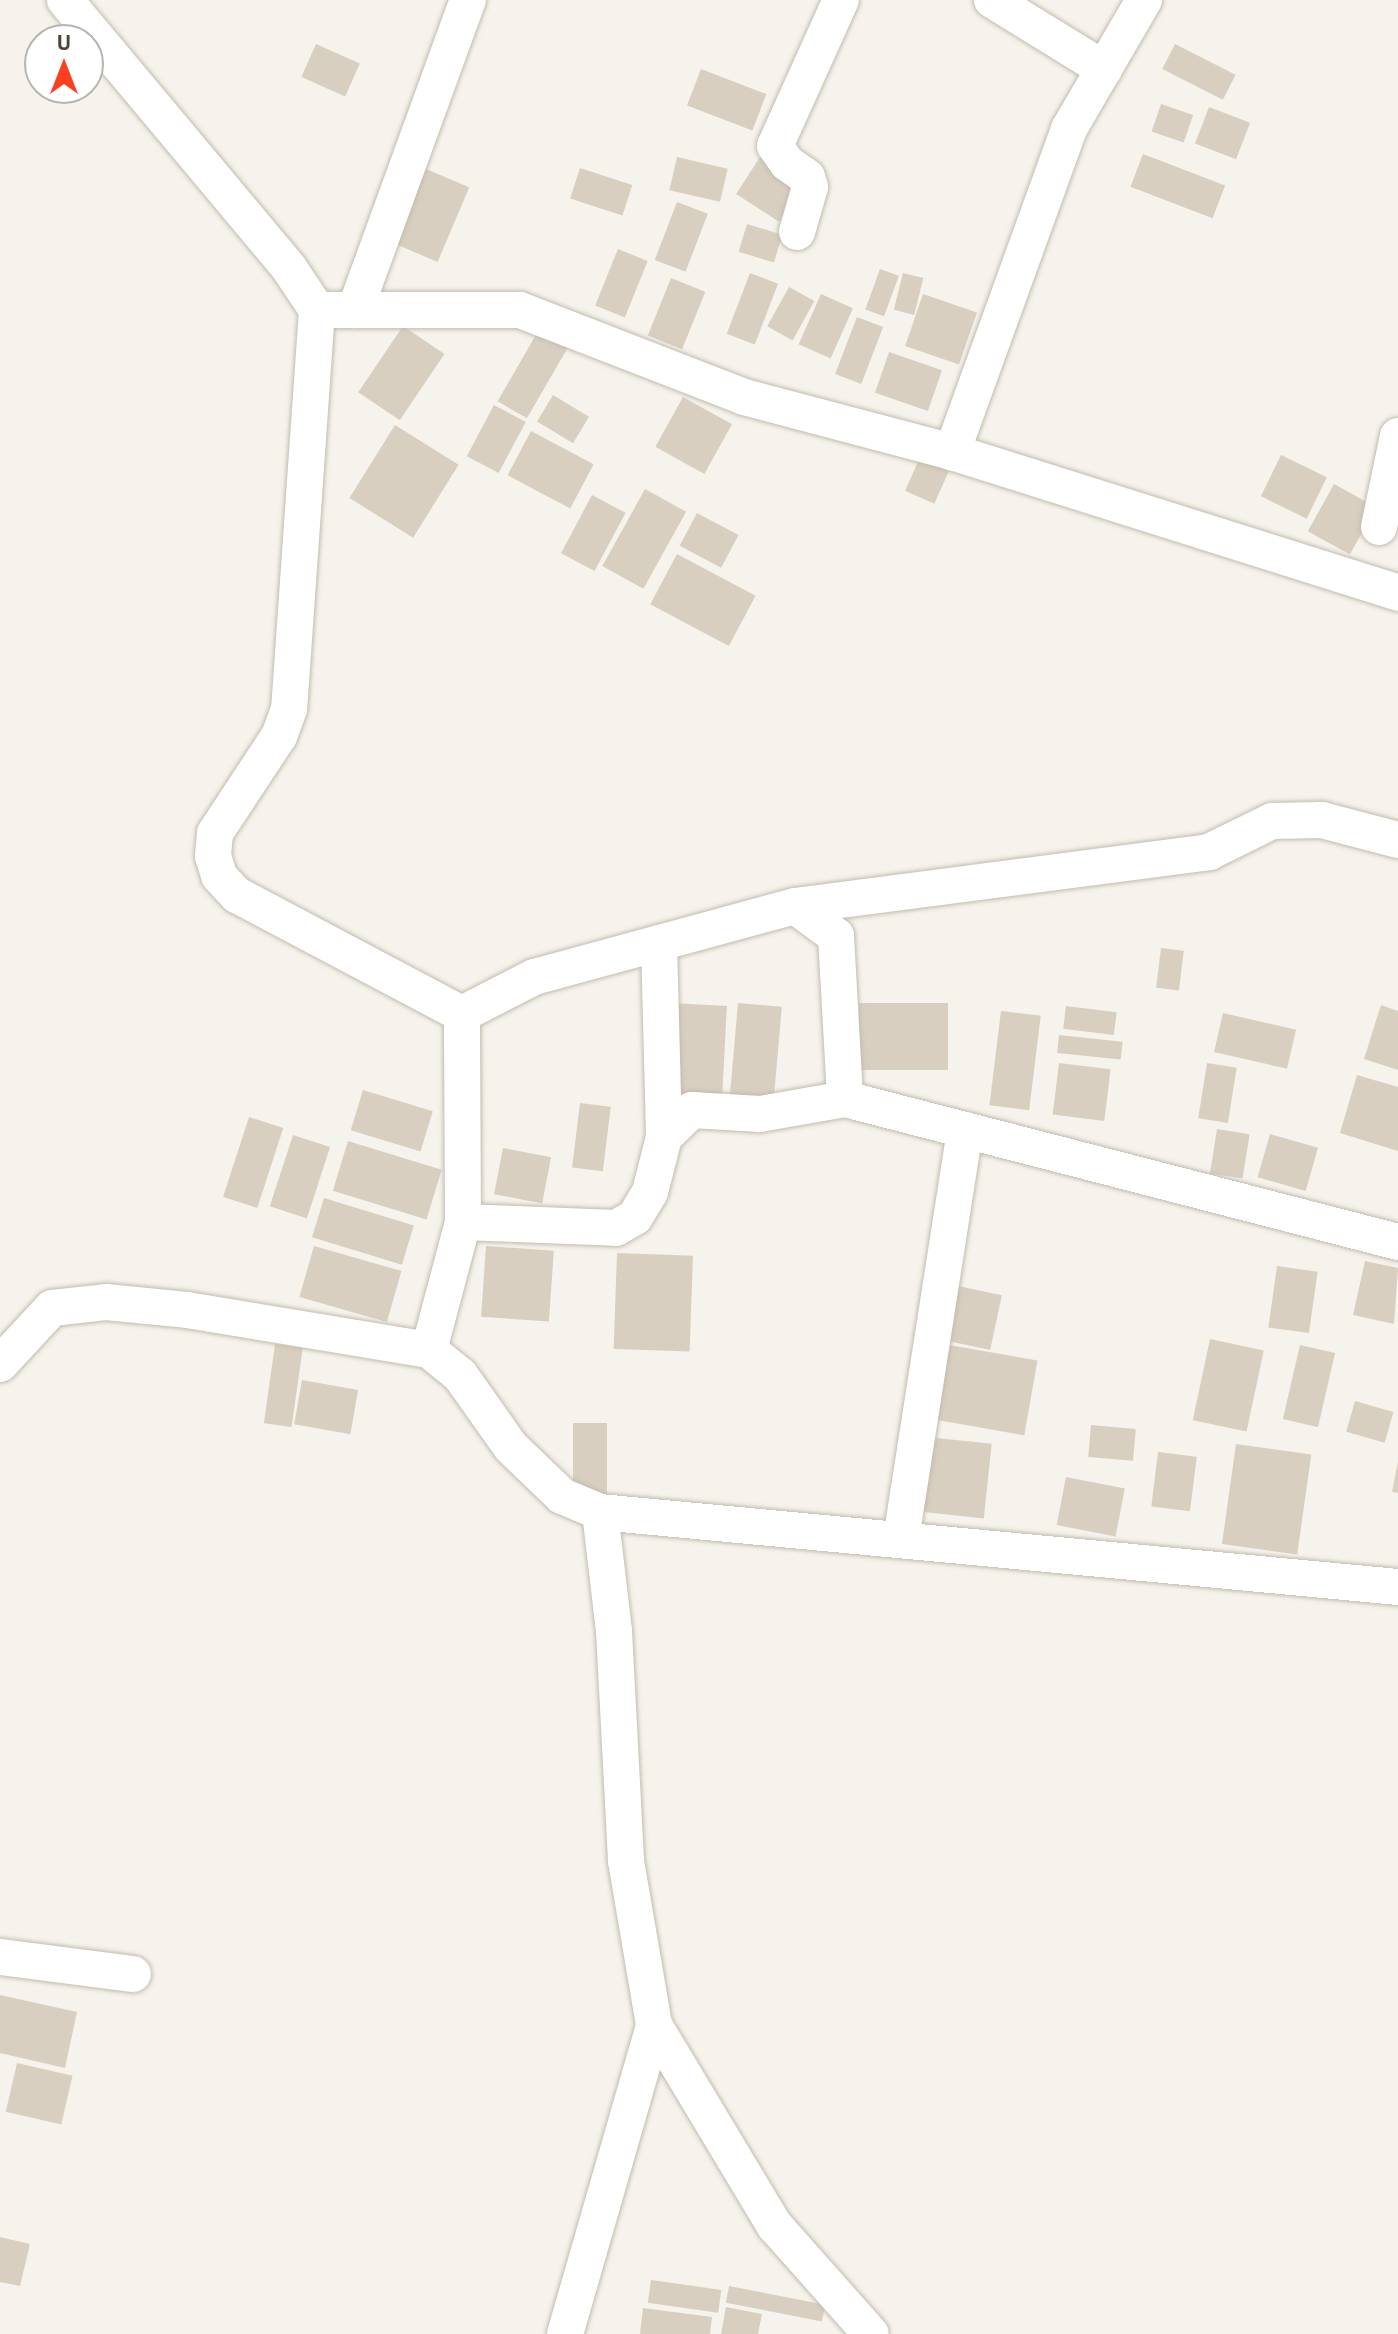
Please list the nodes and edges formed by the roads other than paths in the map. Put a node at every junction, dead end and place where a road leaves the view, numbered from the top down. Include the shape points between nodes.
1 (65, 0) edge
2 (468, 0) edge
3 (841, 0) edge
4 (992, 0) edge
5 (1144, 0) edge
6 (1104, 69) junction
7 (797, 232) dead end
8 (317, 310) junction
9 (355, 310) junction
10 (1398, 436) edge
11 (952, 452) junction
12 (1379, 527) dead end
13 (1398, 593) edge
14 (1398, 840) edge
15 (795, 906) junction
16 (659, 943) junction
17 (462, 1014) junction
18 (845, 1099) junction
19 (965, 1130) junction
20 (664, 1137) junction
21 (463, 1222) junction
22 (1398, 1242) edge
23 (429, 1350) junction
24 (0, 1364) edge
25 (600, 1512) junction
26 (901, 1539) junction
27 (1398, 1587) edge
28 (0, 1957) edge
29 (133, 1974) dead end
30 (654, 2025) junction
31 (565, 2334) edge
32 (871, 2334) edge

1 - 8 street via 289,268
2 - 9 street
3 - 7 street via 775,146 807,177 810,187
4 - 6 street
5 - 6 street
6 - 11 street via 1069,129
8 - 9 street
8 - 17 street via 289,709 279,736 215,833 213,856 219,876 237,895
9 - 11 street via 520,310 744,397
10 - 12 street
11 - 13 street
14 - 15 street via 1322,820 1272,821 1209,852
15 - 16 street
15 - 18 street via 836,936
16 - 17 street via 534,977
16 - 20 street
17 - 21 street
18 - 19 street
18 - 20 street via 760,1114 692,1110
19 - 22 street
19 - 26 street
20 - 21 street via 650,1192 635,1217 616,1228
21 - 23 street
23 - 24 street via 106,1302 52,1308
23 - 25 street via 460,1375 511,1447 562,1496
25 - 26 street
25 - 30 street via 614,1631 626,1861
26 - 27 street
28 - 29 street
30 - 31 street
30 - 32 street via 775,2226

